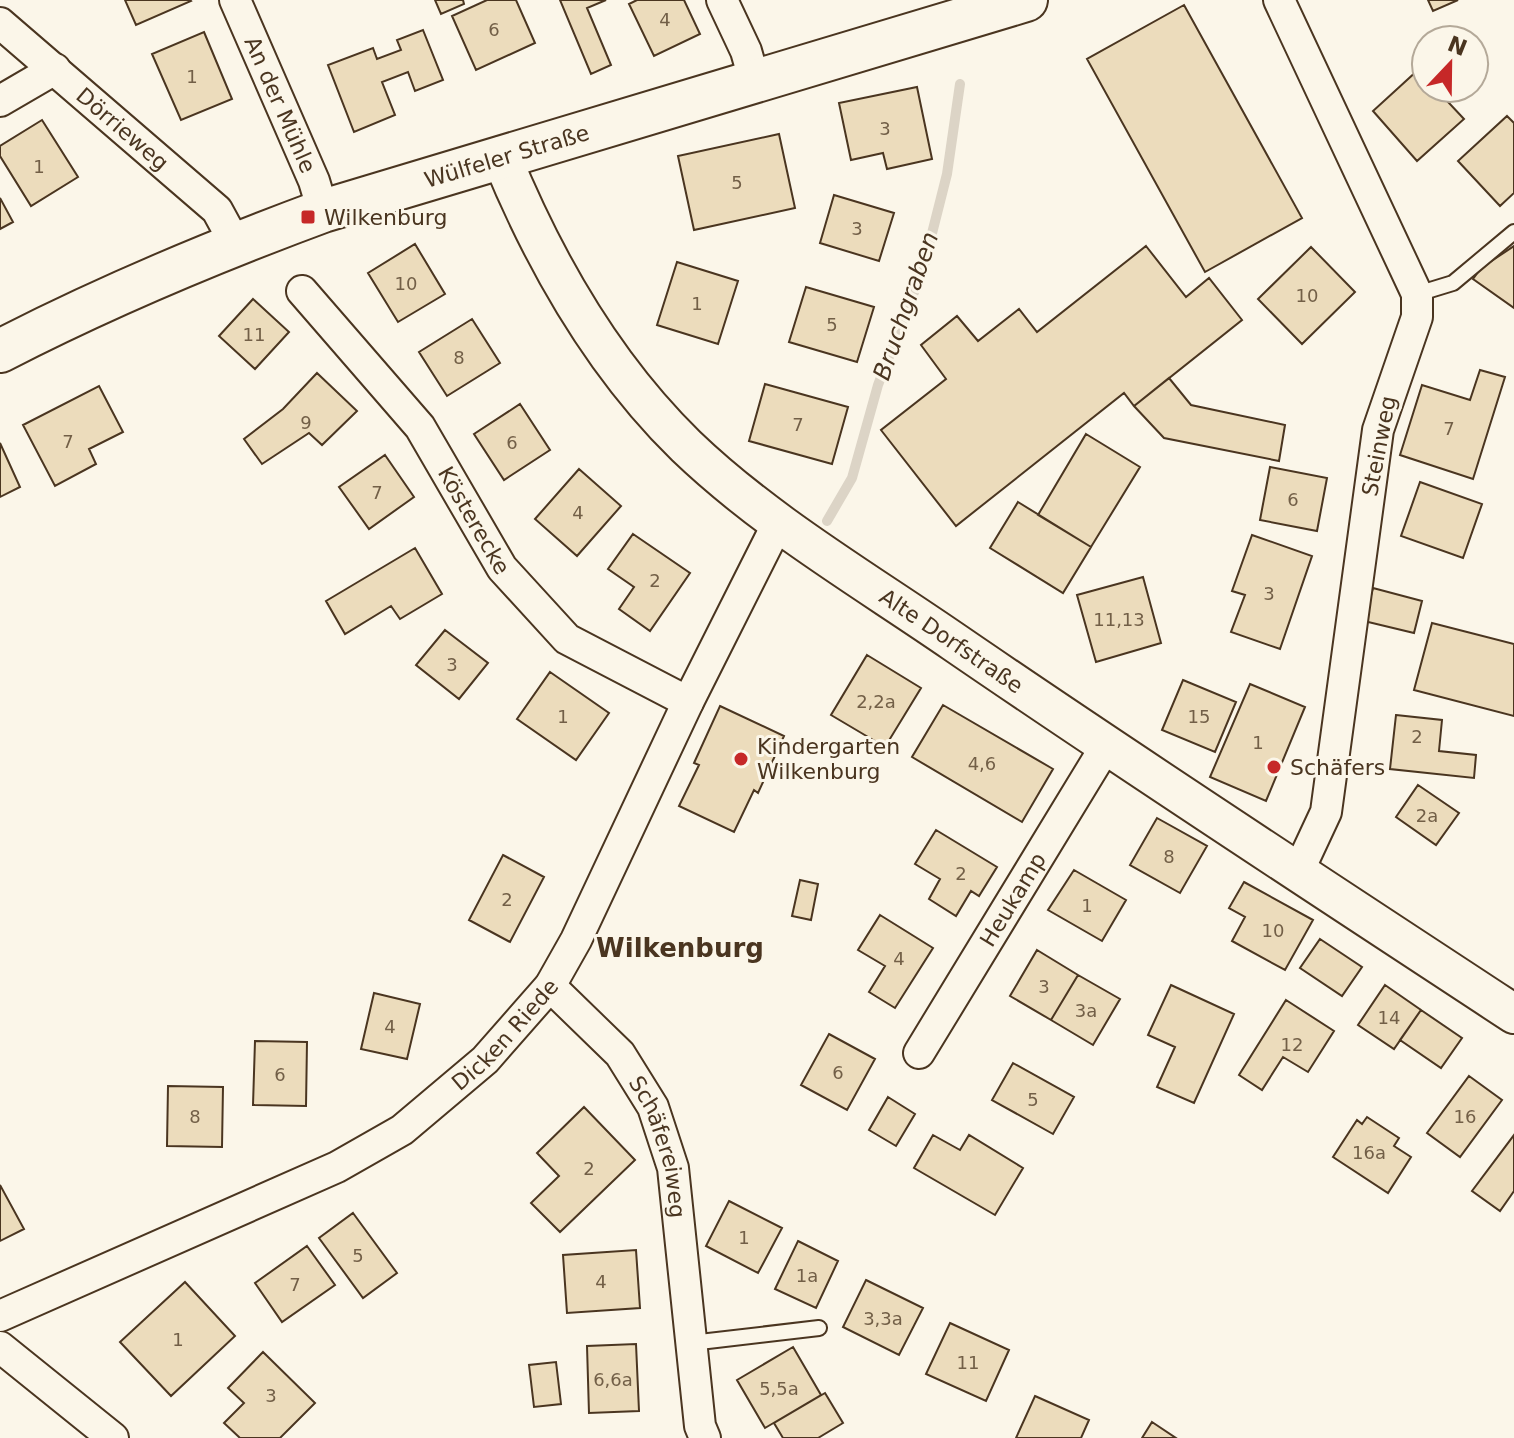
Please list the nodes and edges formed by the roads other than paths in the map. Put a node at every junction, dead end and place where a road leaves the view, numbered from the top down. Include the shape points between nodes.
1 (235, 0) edge
2 (722, 0) edge
3 (1026, 0) edge
4 (1279, 0) edge
5 (0, 23) edge
6 (55, 69) junction
7 (754, 79) junction
8 (0, 101) edge
9 (501, 156) junction
10 (323, 211) junction
11 (1514, 232) edge
12 (235, 243) junction
13 (302, 291) dead end
14 (1417, 294) junction
15 (0, 351) edge
16 (779, 521) junction
17 (688, 702) junction
18 (1106, 746) junction
19 (1298, 872) junction
20 (550, 986) junction
21 (1514, 1014) edge
22 (919, 1053) dead end
23 (0, 1316) edge
24 (819, 1328) dead end
25 (691, 1343) junction
26 (0, 1347) edge
27 (113, 1438) edge
28 (705, 1438) edge

1 - 10 street, An der Mühle
2 - 7 street
3 - 7 main road, Wülfeler Straße
4 - 14 street
5 - 6 street, Dörrieweg
6 - 8 street
6 - 12 street, Dörrieweg via 217,210
7 - 9 main road, Wülfeler Straße
9 - 10 main road, Wülfeler Straße
9 - 16 street, Alte Dorfstraße via 526,217 563,284 621,373 686,446
10 - 12 main road, Wülfeler Straße
11 - 14 lane via 1453,283
12 - 15 main road, Wülfeler Straße via 95,302
13 - 17 street, Kösterecke via 420,427 502,568 567,639
14 - 19 street, Steinweg via 1417,317 1378,430 1326,812
16 - 17 street, Dicken Riede
16 - 18 street, Alte Dorfstraße
17 - 20 street, Dicken Riede
18 - 19 street, Alte Dorfstraße
18 - 22 street, Heukamp
19 - 21 street, Alte Dorfstraße
20 - 23 street, Dicken Riede via 485,1060 402,1130 337,1167
20 - 25 street, Schäfereiweg via 620,1054 653,1107 673,1168
24 - 25 lane
25 - 28 street, Schäfereiweg
26 - 27 street

